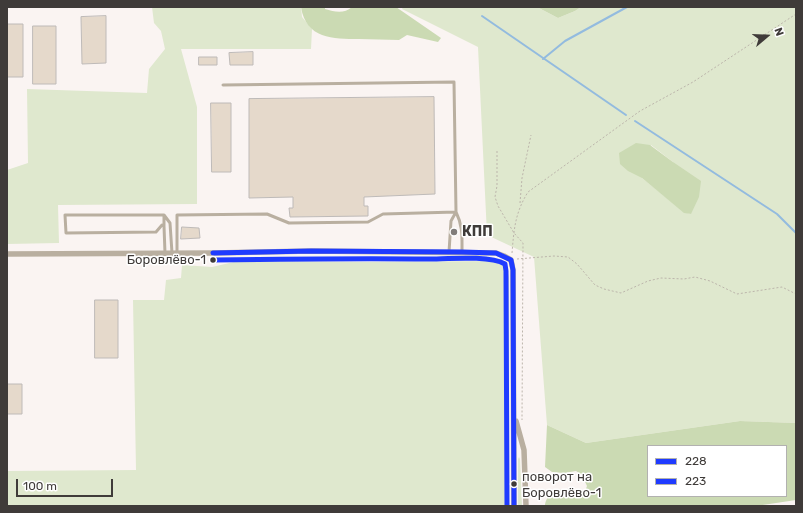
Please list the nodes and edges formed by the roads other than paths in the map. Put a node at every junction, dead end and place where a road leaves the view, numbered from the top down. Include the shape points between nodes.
1 (223, 84) dead end
2 (456, 212) junction
3 (164, 215) junction
4 (164, 226) junction
5 (449, 252) junction
6 (462, 252) junction
7 (171, 253) junction
8 (7, 254) edge
9 (514, 415) junction
10 (514, 506) edge
11 (526, 506) edge

1 - 2 lane via 454,82
2 - 5 lane via 451,221
2 - 6 lane via 462,231
2 - 7 lane via 383,214 368,222 290,224 267,214 177,215
3 - 4 lane
3 - 4 lane via 65,215 66,233 156,232
3 - 7 lane via 170,223
4 - 7 lane
5 - 6 street
5 - 7 street
6 - 9 street via 496,253 511,260
7 - 8 street
9 - 10 street
9 - 11 street via 524,450

